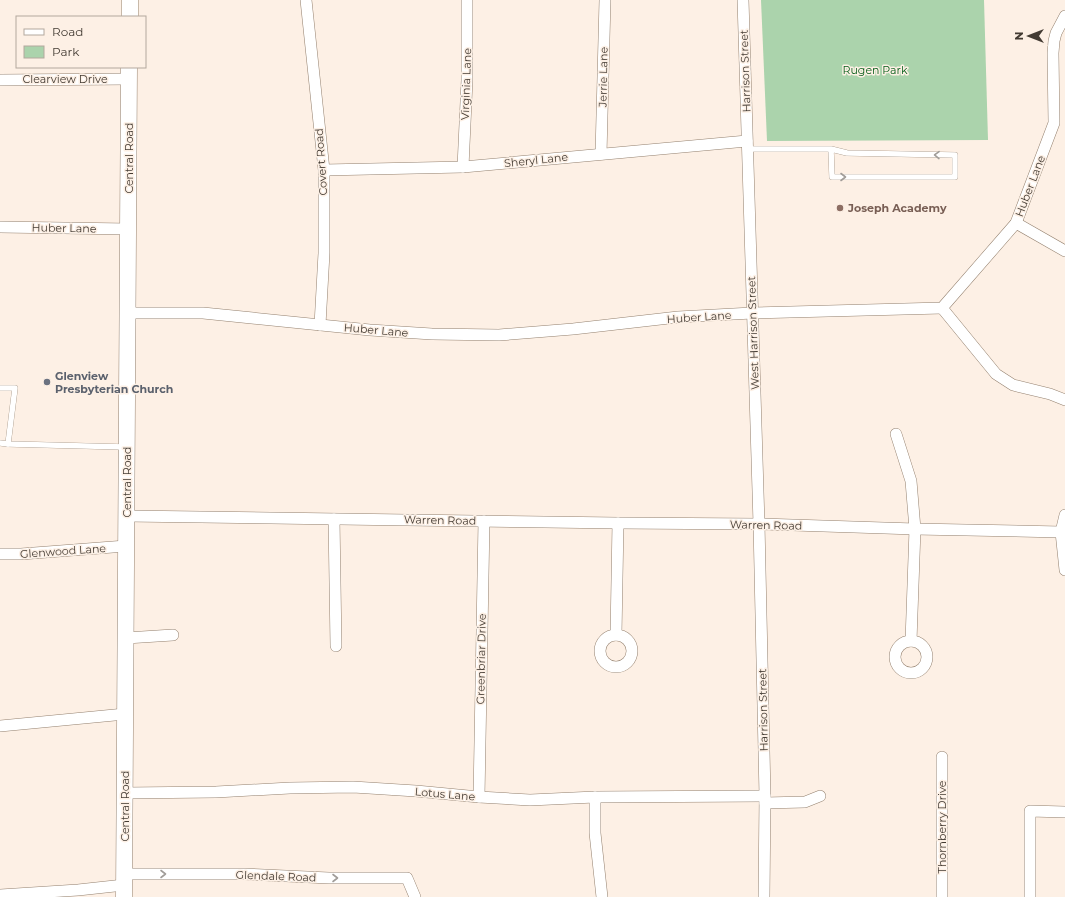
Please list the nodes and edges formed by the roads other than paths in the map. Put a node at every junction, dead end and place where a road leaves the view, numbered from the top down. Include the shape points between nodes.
1 (130, 0) edge
2 (306, 0) edge
3 (467, 0) edge
4 (605, 0) edge
5 (743, 0) edge
6 (130, 16) edge
7 (1065, 16) edge
8 (129, 73) edge
9 (0, 80) edge
10 (1060, 123) edge
11 (747, 145) junction
12 (831, 149) junction
13 (601, 154) junction
14 (463, 167) junction
15 (324, 170) junction
16 (1016, 223) junction
17 (0, 227) edge
18 (128, 229) junction
19 (1065, 251) edge
20 (942, 308) junction
21 (128, 313) junction
22 (752, 313) junction
23 (320, 325) junction
24 (0, 388) edge
25 (1065, 400) edge
26 (896, 434) dead end
27 (0, 443) edge
28 (8, 444) junction
29 (127, 447) junction
30 (1065, 515) edge
31 (127, 516) junction
32 (334, 519) junction
33 (484, 521) junction
34 (618, 523) junction
35 (759, 524) junction
36 (915, 529) junction
37 (1061, 532) junction
38 (126, 546) junction
39 (0, 554) edge
40 (1065, 570) edge
41 (173, 635) dead end
42 (616, 635) dead end
43 (126, 638) junction
44 (911, 641) dead end
45 (336, 646) dead end
46 (125, 714) junction
47 (0, 726) edge
48 (942, 757) dead end
49 (125, 793) junction
50 (820, 796) dead end
51 (479, 797) junction
52 (595, 797) junction
53 (765, 800) junction
54 (1065, 812) edge
55 (124, 885) edge
56 (0, 895) edge
57 (415, 897) edge
58 (602, 897) edge
59 (764, 897) edge
60 (942, 897) edge
61 (1030, 897) edge

1 - 6 main road
2 - 15 street, Covert Road
3 - 14 street, Virginia Lane
4 - 13 street, Jerrie Lane
5 - 11 street, Harrison Street
7 - 10 street, Huber Lane via 1056,33 1053,53
8 - 9 street, Clearview Drive
8 - 18 main road, Central Road
10 - 16 street, Huber Lane
11 - 12 lane
11 - 13 street, Sheryl Lane
11 - 22 street, West Harrison Street
12 -> 12 lane via 832,177 955,177 955,155 847,153
13 - 14 street, Sheryl Lane
14 - 15 street, Sheryl Lane
15 - 23 street, Covert Road via 324,253
16 - 19 street
16 - 20 street, Huber Lane
17 - 18 street, Huber Lane
18 - 21 main road, Central Road
20 - 22 street, Huber Lane
20 - 25 street via 996,374 1014,385
21 - 23 street, Huber Lane via 203,313
21 - 29 main road, Central Road
22 - 23 street, Huber Lane via 678,317 573,329 499,334 432,334
22 - 35 street, West Harrison Street
24 - 28 lane via 15,388
26 - 36 street via 911,481
27 - 28 lane
28 - 29 lane
29 - 31 main road, Central Road
30 - 37 street
31 - 32 street, Warren Road
31 - 38 main road, Central Road
32 - 33 street, Warren Road
32 - 45 street
33 - 34 street, Warren Road
33 - 51 street, Greenbriar Drive
34 - 35 street, Warren Road
34 - 42 street
35 - 36 street, Warren Road
35 - 53 street, Harrison Street
36 - 37 street, Warren Road
36 - 44 street
37 - 40 street
38 - 39 street, Glenwood Lane
38 - 43 main road, Central Road
41 - 43 street
43 - 46 main road, Central Road
46 - 47 street
46 - 49 main road, Central Road
48 - 60 street, Thornberry Drive
49 - 51 street, Lotus Lane via 353,787
49 - 55 main road, Central Road
50 - 53 street, Lotus Lane via 806,802
51 - 52 street, Lotus Lane via 530,800
52 - 53 street, Lotus Lane
52 - 58 street via 595,833
53 - 59 street, Harrison Street
54 - 61 street via 1030,811
55 - 56 street
55 -> 57 street, Glendale Road via 244,874 407,878

